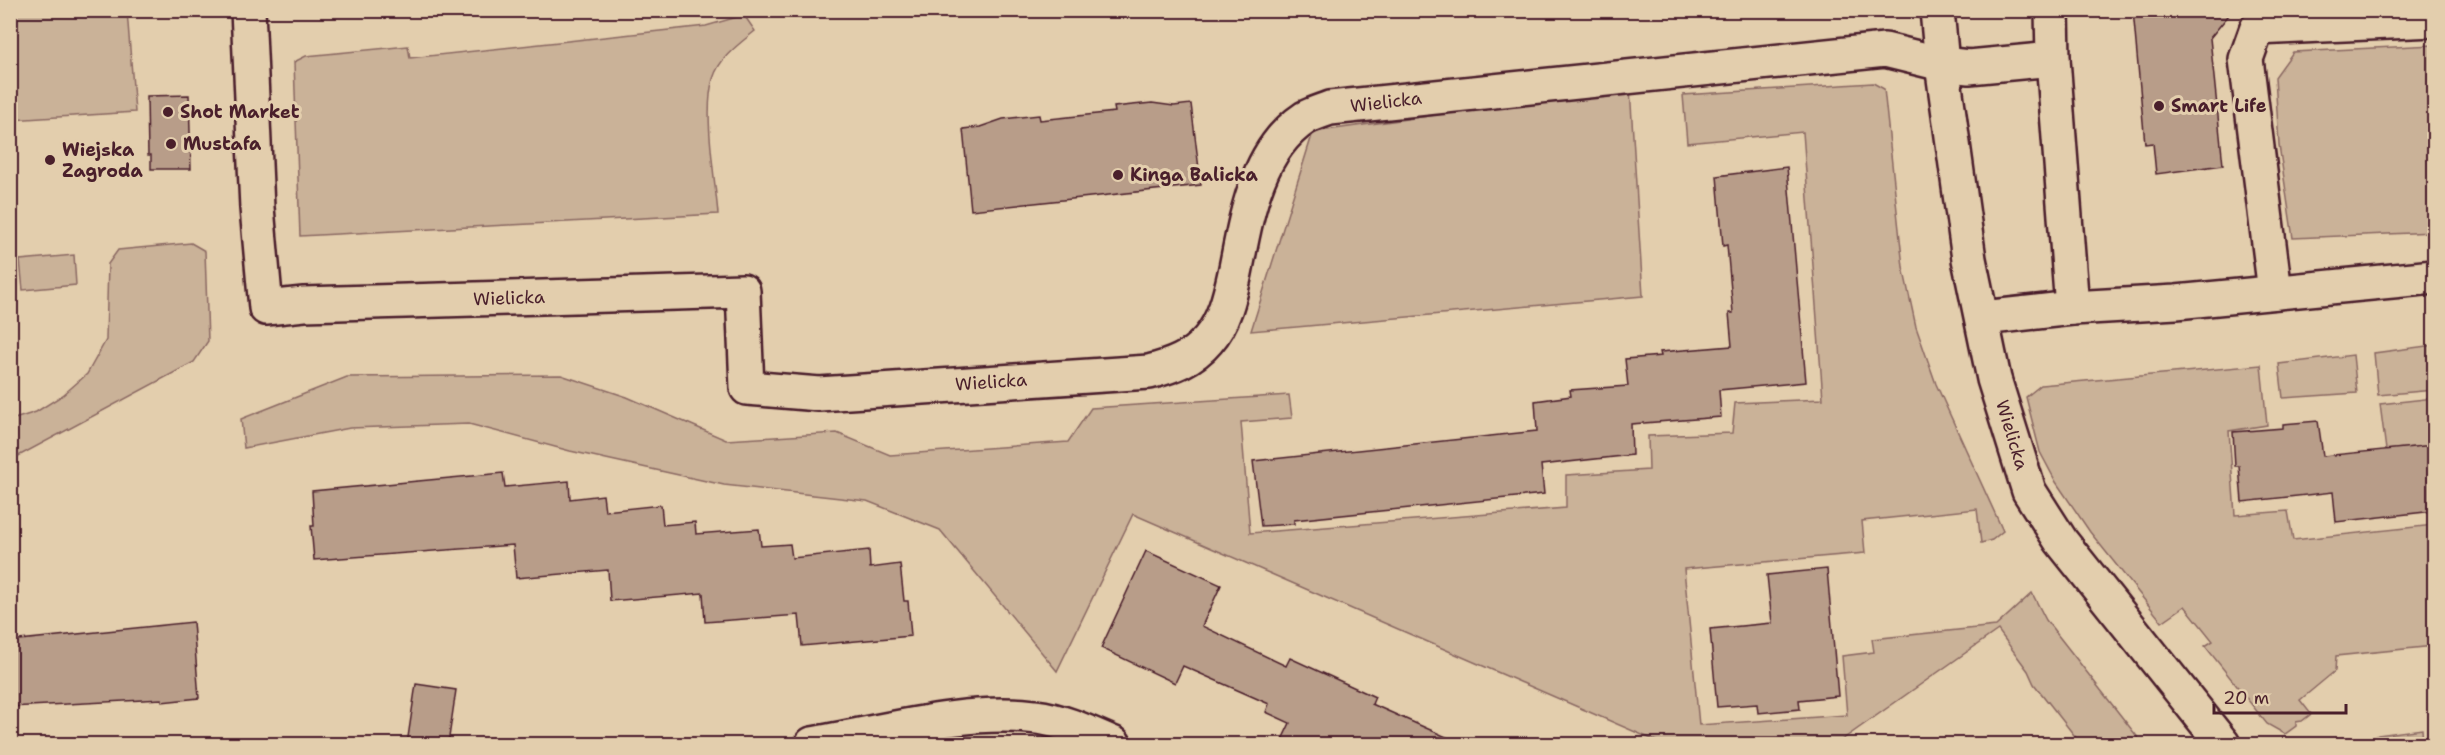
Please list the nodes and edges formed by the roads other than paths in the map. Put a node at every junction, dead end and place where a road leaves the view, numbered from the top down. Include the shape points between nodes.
1 (248, 10) edge
2 (1937, 10) edge
3 (2052, 10) edge
4 (2434, 20) edge
5 (2053, 59) junction
6 (1942, 64) junction
7 (2434, 277) edge
8 (2275, 292) junction
9 (2072, 308) junction
10 (1983, 318) junction
11 (812, 744) edge
12 (1114, 744) edge
13 (2223, 744) edge

1 - 6 street, Wielicka via 266,308 743,291 747,388 819,394 1149,372 1178,364 1209,340 1222,318 1253,196 1266,163 1285,134 1306,117 1330,108 1885,50
2 - 6 street, Wielicka
3 - 5 street
4 - 8 street via 2257,28 2246,59
5 - 6 street, Wielicka via 1969,67
5 - 9 street
6 - 10 street, Wielicka via 1969,259
7 - 8 street
8 - 9 street
9 - 10 street
10 - 13 street, Wielicka via 1994,379 2029,492 2061,541
11 - 12 street via 975,714 1038,717

